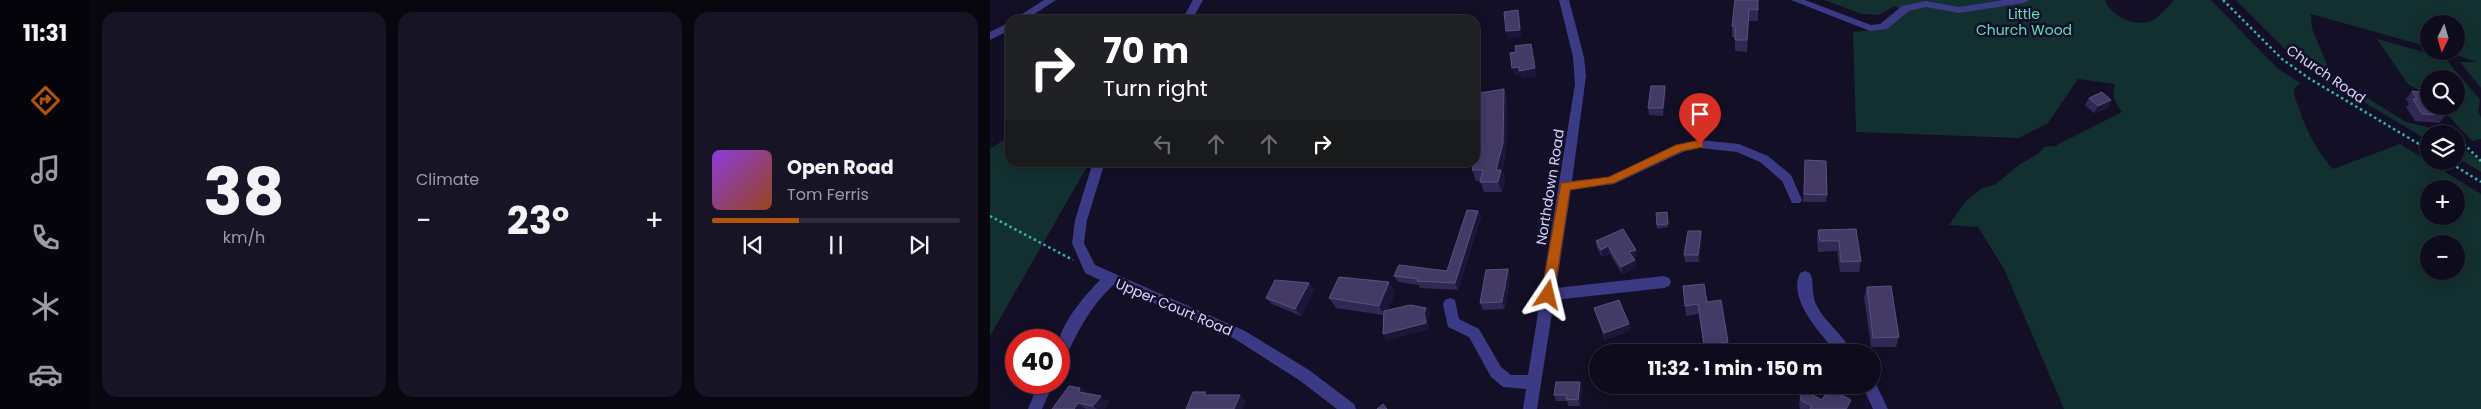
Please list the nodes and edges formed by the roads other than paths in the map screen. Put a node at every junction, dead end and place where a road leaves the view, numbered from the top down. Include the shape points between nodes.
1 (1051, 0) edge
2 (1198, 0) edge
3 (1564, 0) edge
4 (1796, 0) edge
5 (2024, 0) edge
6 (1026, 15) edge
7 (1189, 15) edge
8 (1005, 28) edge
9 (990, 37) edge
10 (1097, 167) edge
11 (1565, 186) junction
12 (1796, 200) dead end
13 (1805, 277) dead end
14 (1110, 279) junction
15 (1664, 282) dead end
16 (1548, 295) junction
17 (1450, 304) dead end
18 (1070, 333) edge
19 (1838, 344) edge
20 (1534, 382) junction
21 (1042, 394) edge
22 (1874, 394) edge
23 (1035, 409) edge
24 (1349, 409) edge
25 (1530, 409) edge
26 (1881, 409) edge

1 - 6 street
2 - 7 street
3 - 11 street, Northdown Road via 1581,74
4 - 5 street via 1870,28 1883,27 1906,8 1926,4 1959,10
8 - 9 street
10 - 14 street, Upper Court Road via 1081,220 1078,243 1090,269
11 - 12 street via 1610,180 1680,148 1700,144 1739,148 1764,159 1787,178
11 - 16 street, Northdown Road
13 - 19 street via 1803,291 1807,304
14 - 18 street via 1081,310
14 - 24 street, Upper Court Road via 1240,335 1304,375
15 - 16 street
16 - 20 street, Northdown Road
17 - 20 street via 1453,323 1474,333 1496,372 1508,382
20 - 25 street, Northdown Road
21 - 23 street
22 - 26 street

